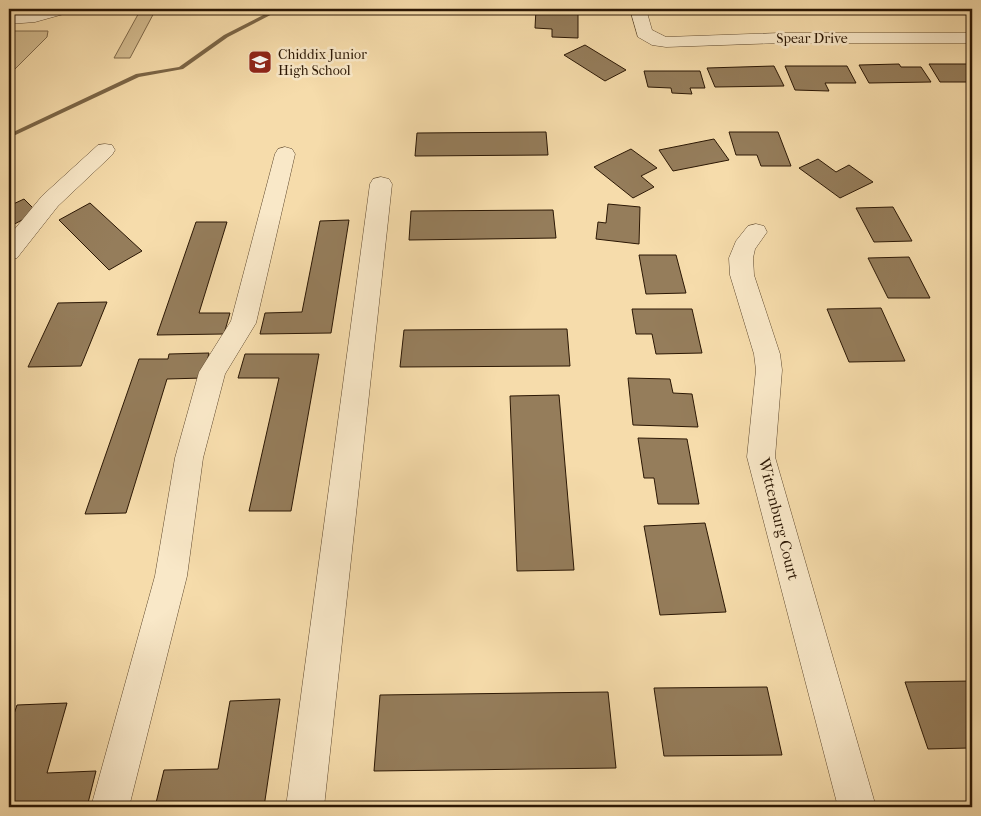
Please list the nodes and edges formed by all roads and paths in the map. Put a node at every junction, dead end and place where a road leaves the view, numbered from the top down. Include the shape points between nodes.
1 (65, 9) edge
2 (638, 9) edge
3 (9, 20) edge
4 (972, 38) edge
5 (105, 150) dead end
6 (285, 154) dead end
7 (381, 184) dead end
8 (756, 232) dead end
9 (9, 252) edge
10 (110, 807) edge
11 (305, 807) edge
12 (857, 807) edge

1 - 3 street
2 - 4 street, Spear Drive via 644,32 652,38 677,42 711,39
5 - 9 street via 50,201
6 - 10 street via 243,323 212,372 189,458 170,576
7 - 11 street
8 - 12 street, Wittenburg Court via 744,246 742,275 769,370 761,457

